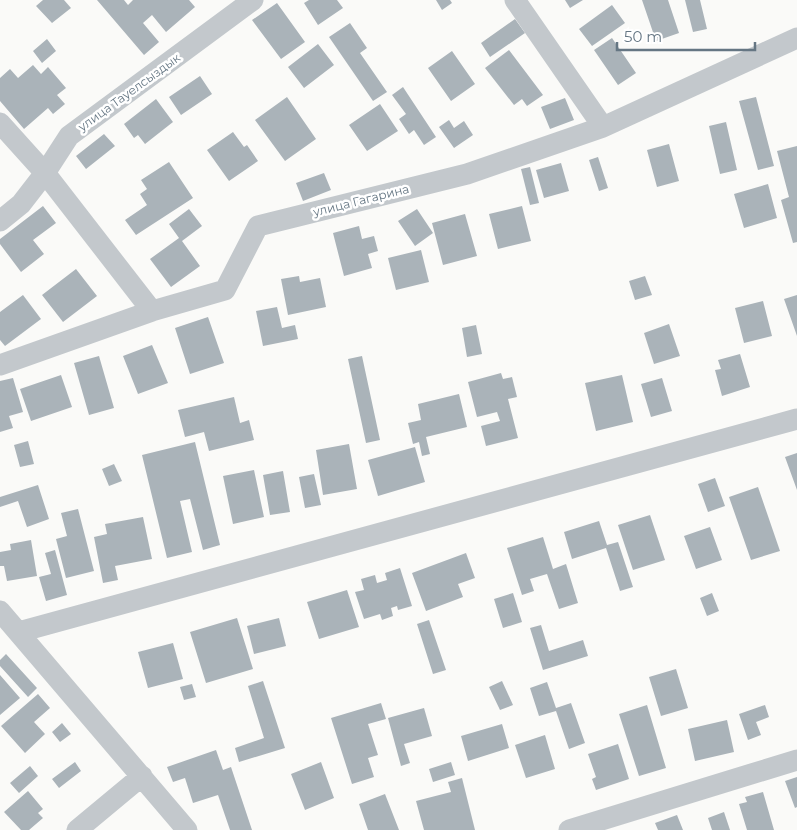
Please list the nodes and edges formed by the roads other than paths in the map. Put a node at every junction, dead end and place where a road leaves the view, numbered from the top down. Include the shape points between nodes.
1 (253, 0) edge
2 (514, 0) edge
3 (797, 38) edge
4 (0, 122) edge
5 (603, 127) junction
6 (45, 174) junction
7 (0, 221) edge
8 (152, 311) junction
9 (0, 365) edge
10 (797, 419) edge
11 (0, 611) edge
12 (19, 632) junction
13 (797, 760) edge
14 (142, 776) junction
15 (77, 830) edge
16 (187, 830) edge
17 (569, 830) edge

1 - 6 street, улица Тауелсыздык via 69,136
2 - 5 street
3 - 5 street, улица Гагарина
4 - 6 street
5 - 8 street, улица Гагарина via 467,174 258,226 225,290
6 - 7 street, улица Тауелсыздык via 21,204
6 - 8 street
8 - 9 street, улица Гагарина
10 - 12 street
11 - 12 street
12 - 14 street
13 - 17 street
14 - 15 street
14 - 16 street

